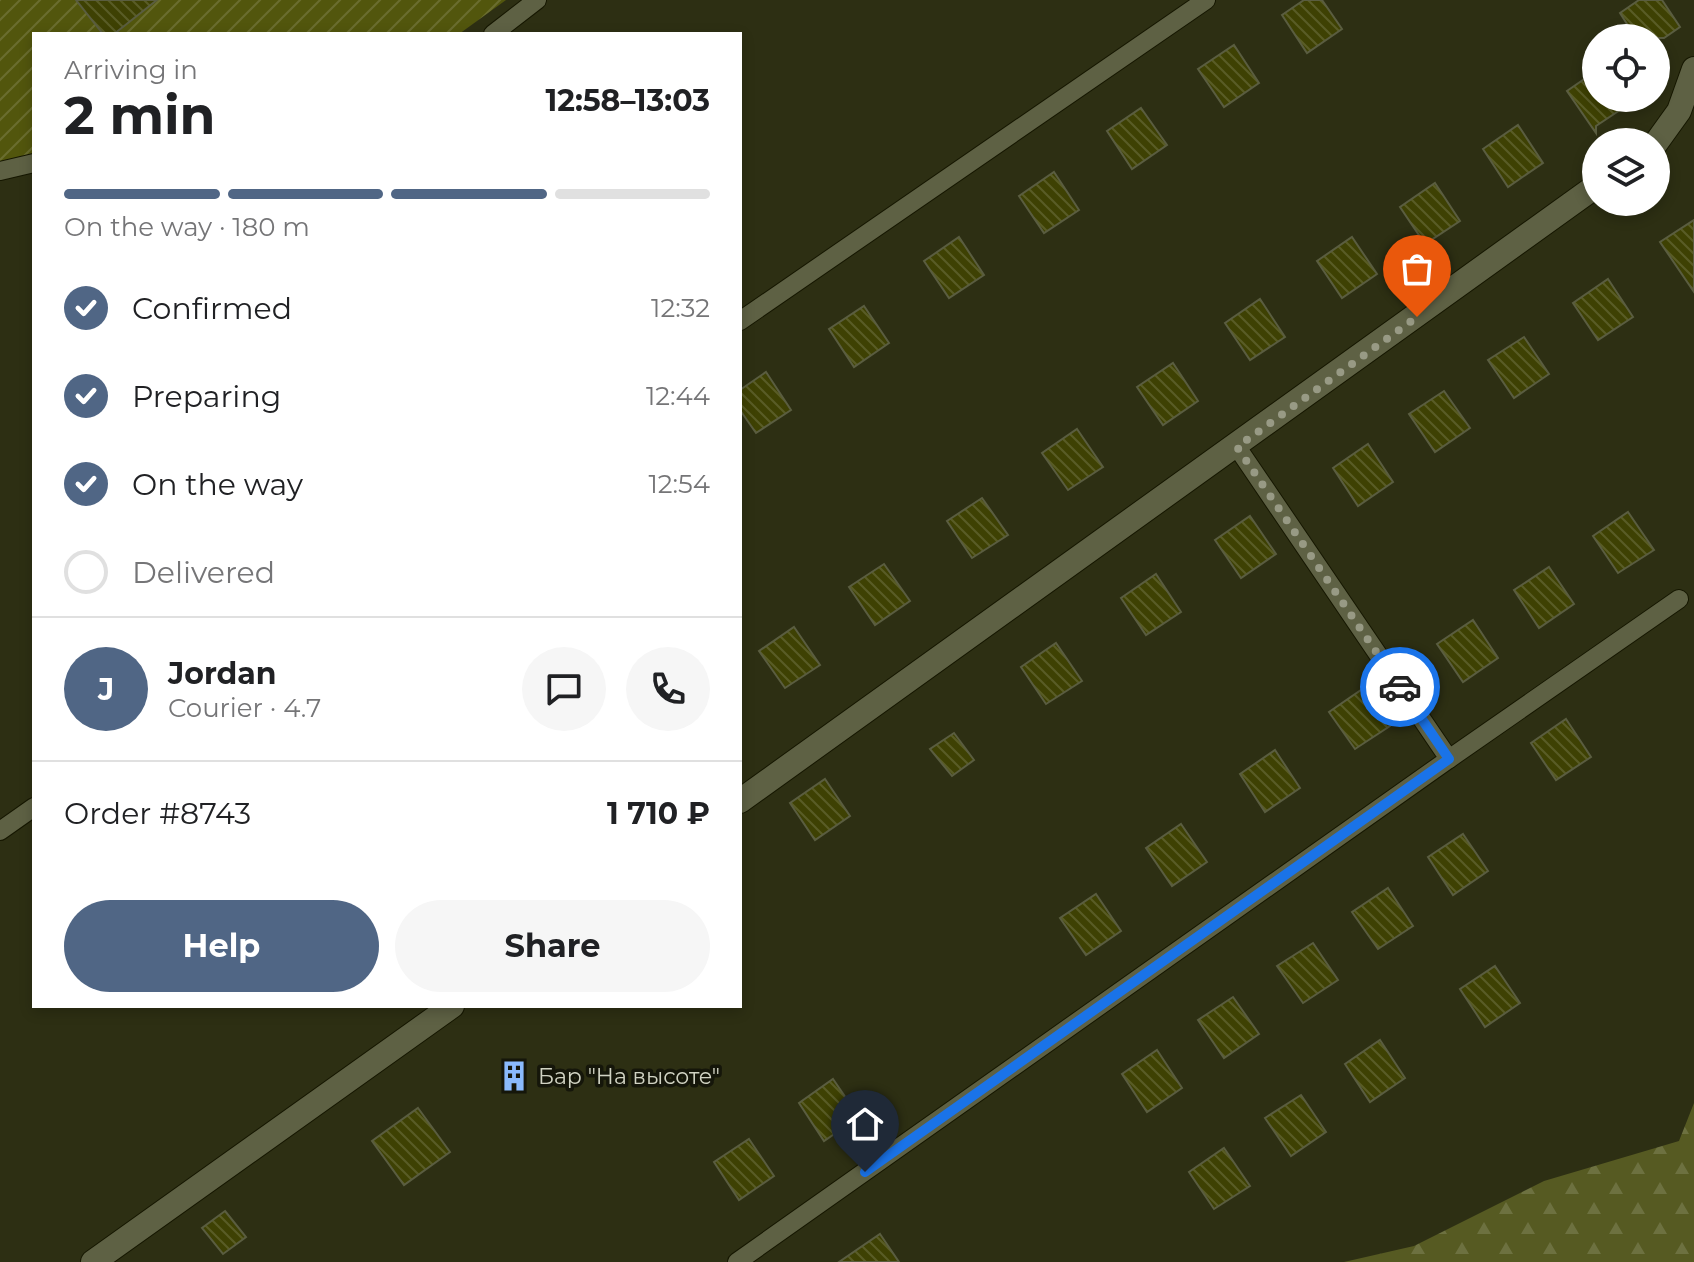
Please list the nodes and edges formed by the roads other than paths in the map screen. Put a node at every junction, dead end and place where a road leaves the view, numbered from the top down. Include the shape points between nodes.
1 (537, 0) edge
2 (1206, 0) edge
3 (496, 32) edge
4 (1694, 69) edge
5 (1667, 128) edge
6 (32, 163) edge
7 (0, 171) edge
8 (1582, 196) edge
9 (742, 320) edge
10 (1237, 447) junction
11 (1679, 599) dead end
12 (1449, 759) junction
13 (742, 800) edge
14 (32, 808) edge
15 (0, 831) edge
16 (449, 1008) edge
17 (93, 1262) edge
18 (737, 1262) edge

1 - 3 lane
2 - 9 lane
4 - 5 street
6 - 7 lane
8 - 10 street
10 - 12 lane
10 - 13 street
11 - 12 lane
12 - 18 lane
14 - 15 lane
16 - 17 street

